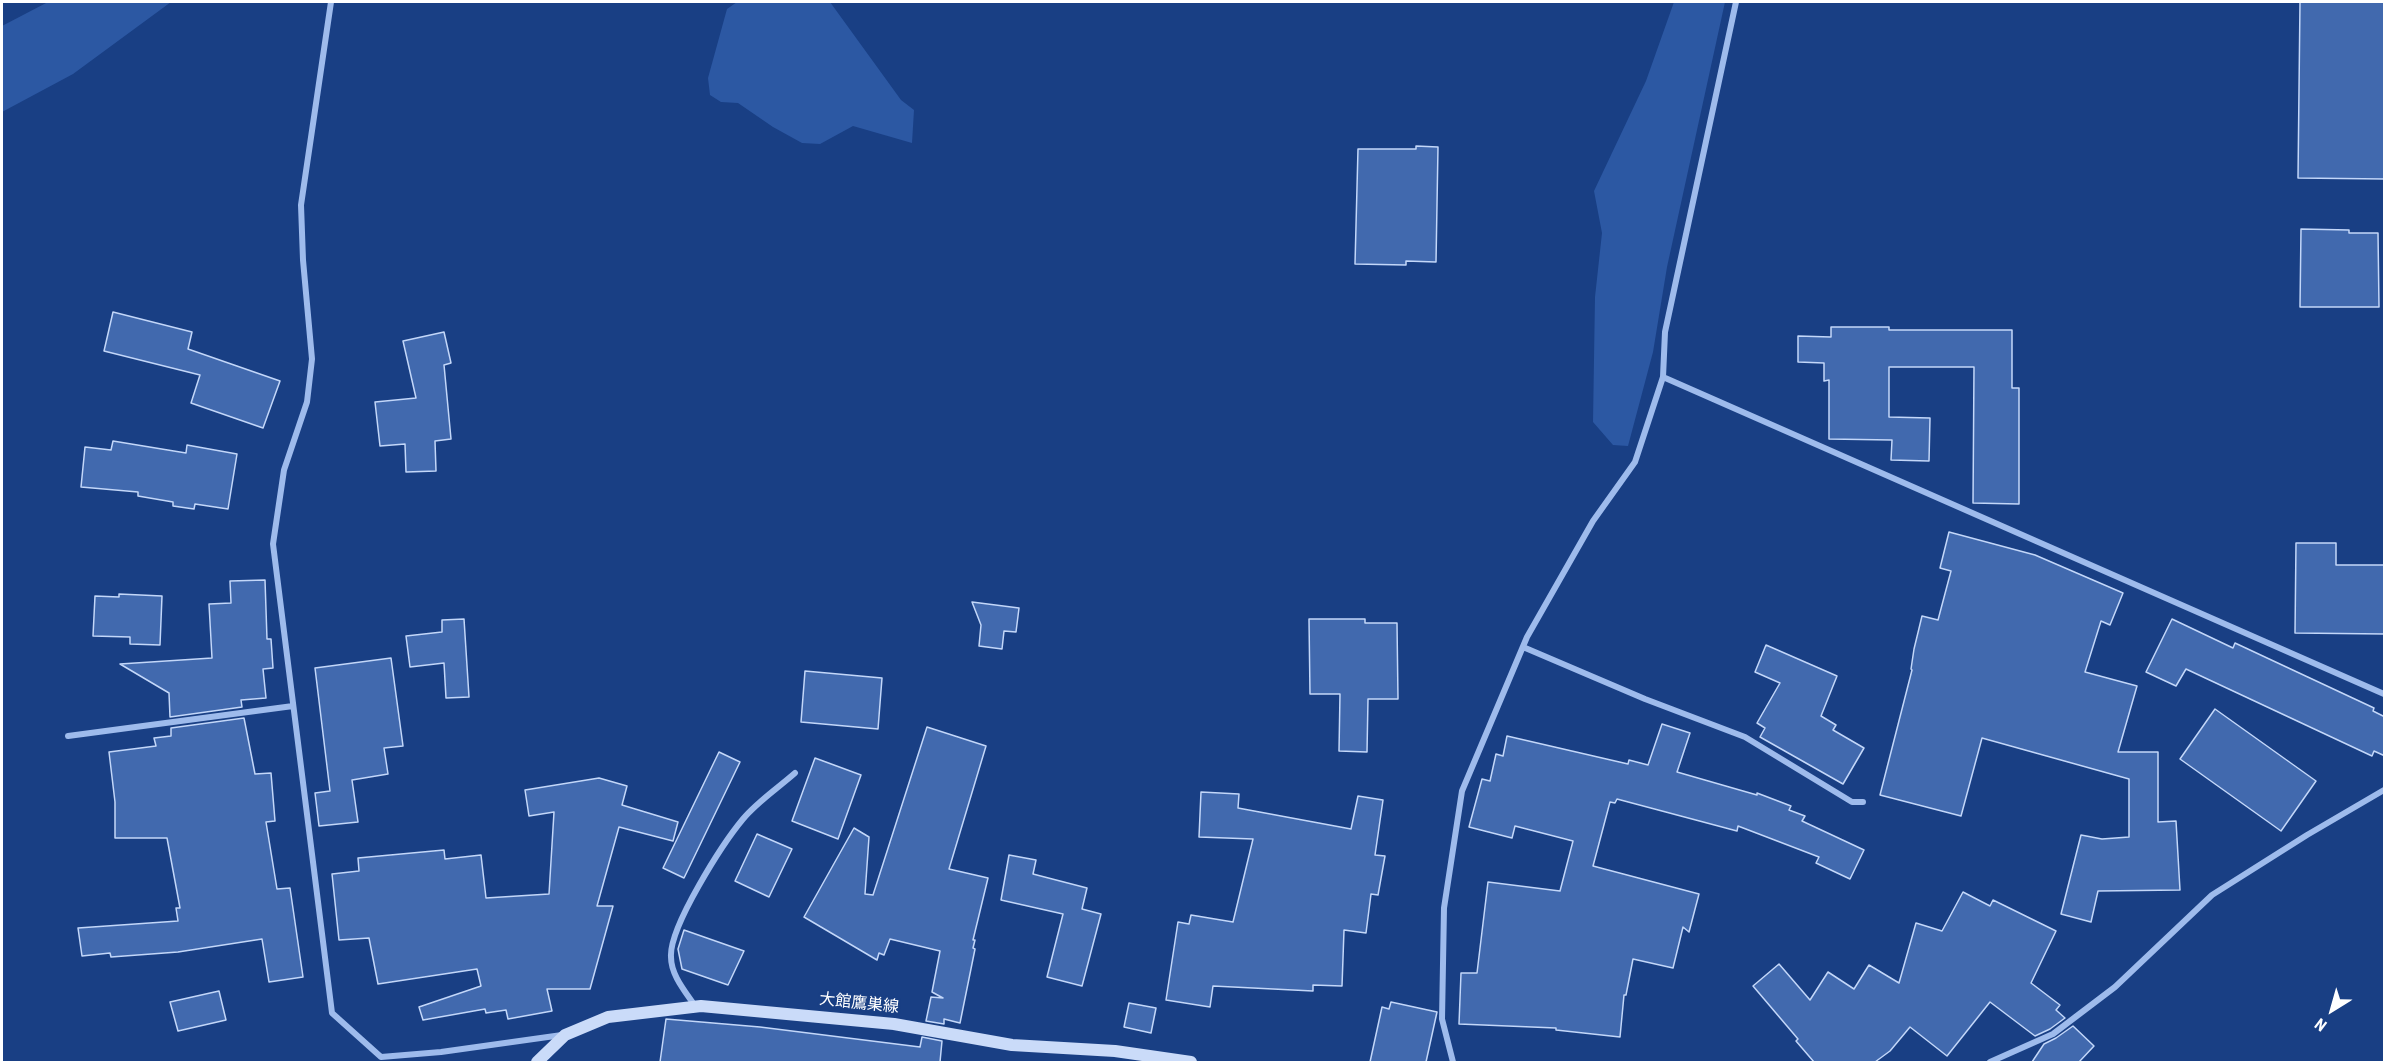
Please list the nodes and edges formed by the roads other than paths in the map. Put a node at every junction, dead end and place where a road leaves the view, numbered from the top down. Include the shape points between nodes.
1 (331, 2) edge
2 (1736, 2) edge
3 (1663, 377) junction
4 (1523, 647) junction
5 (2385, 694) edge
6 (293, 706) junction
7 (68, 736) dead end
8 (795, 773) dead end
9 (2385, 790) edge
10 (1863, 802) dead end
11 (695, 1007) junction
12 (566, 1035) junction
13 (537, 1062) edge
14 (1191, 1062) edge
15 (1453, 1062) edge
16 (1990, 1062) edge

1 - 6 street via 301,205 312,359 307,402 284,470 273,543
2 - 3 street via 1665,332
3 - 4 street via 1635,462 1593,522
3 - 5 street
4 - 10 street via 1744,737 1852,802
4 - 15 street via 1462,791 1444,908 1442,1019
6 - 7 street
6 - 12 street via 332,1013 381,1057
8 - 11 street via 743,818 705,872 680,922 670,956 675,975
9 - 16 street via 2212,895 2115,987 2053,1034
11 - 12 main road, 大館鷹巣線 via 608,1017
11 - 14 main road, 大館鷹巣線 via 894,1023 1012,1045 1115,1051
12 - 13 main road, 大館鷹巣線

